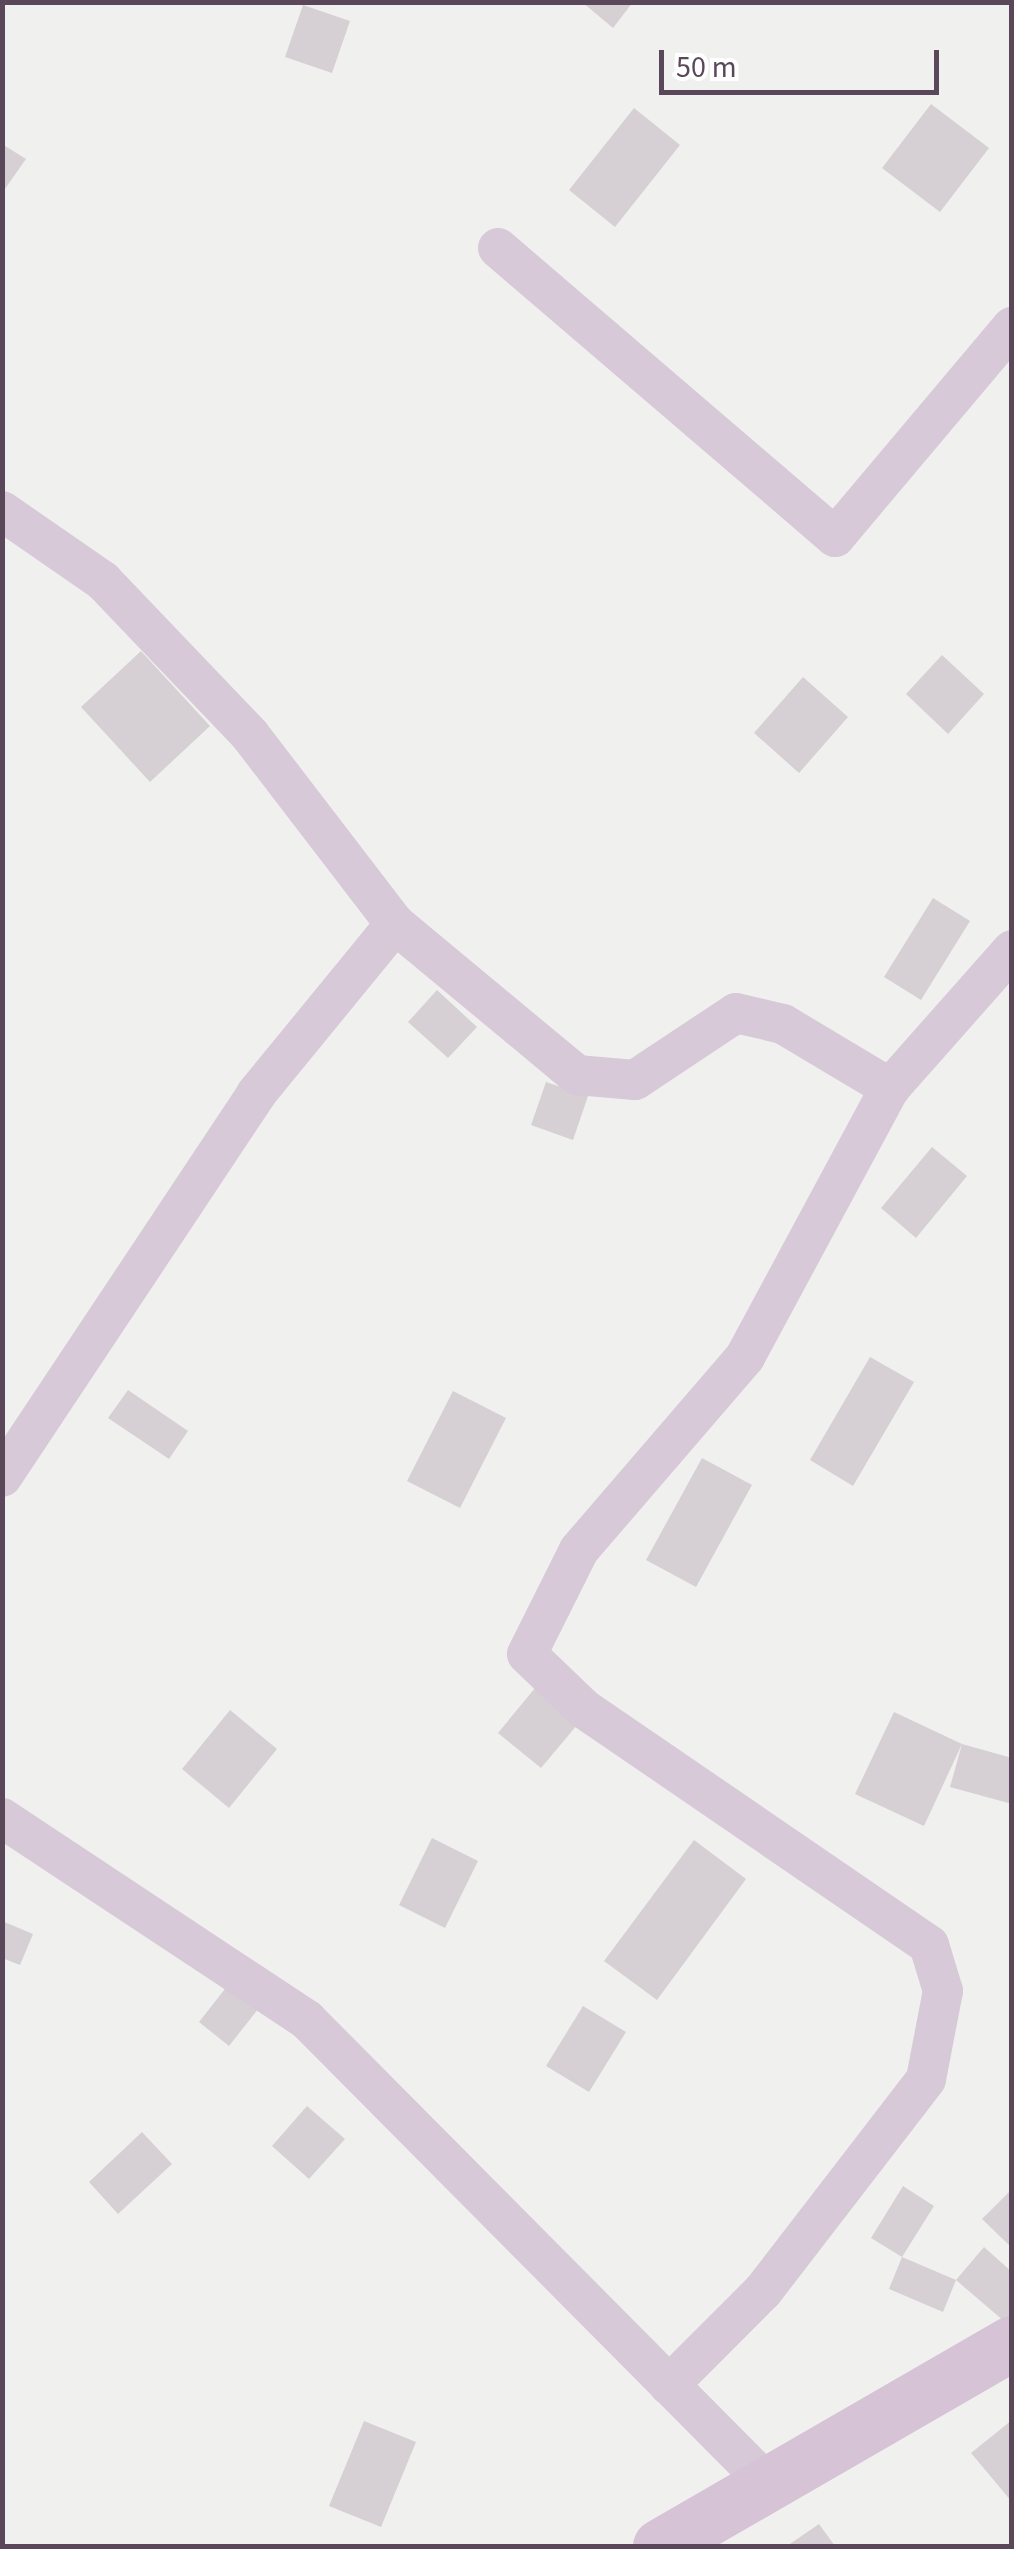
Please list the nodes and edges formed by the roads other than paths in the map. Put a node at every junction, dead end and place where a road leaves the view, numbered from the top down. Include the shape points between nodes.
1 (498, 248) dead end
2 (1012, 327) edge
3 (2, 511) edge
4 (396, 924) junction
5 (1012, 950) edge
6 (890, 1088) junction
7 (2, 1477) edge
8 (2, 1818) edge
9 (1012, 2343) edge
10 (669, 2385) junction
11 (769, 2485) junction
12 (660, 2546) edge

1 - 2 street via 835,537
3 - 4 street via 103,581 236,721
4 - 6 street via 577,1075 634,1080 736,1013 783,1024
4 - 7 street via 256,1094
5 - 6 street
6 - 10 street via 745,1357 580,1550 527,1654 582,1707 929,1944 943,1991 926,2079 763,2292
8 - 10 street via 307,2020
9 - 11 main road
10 - 11 street
11 - 12 main road

